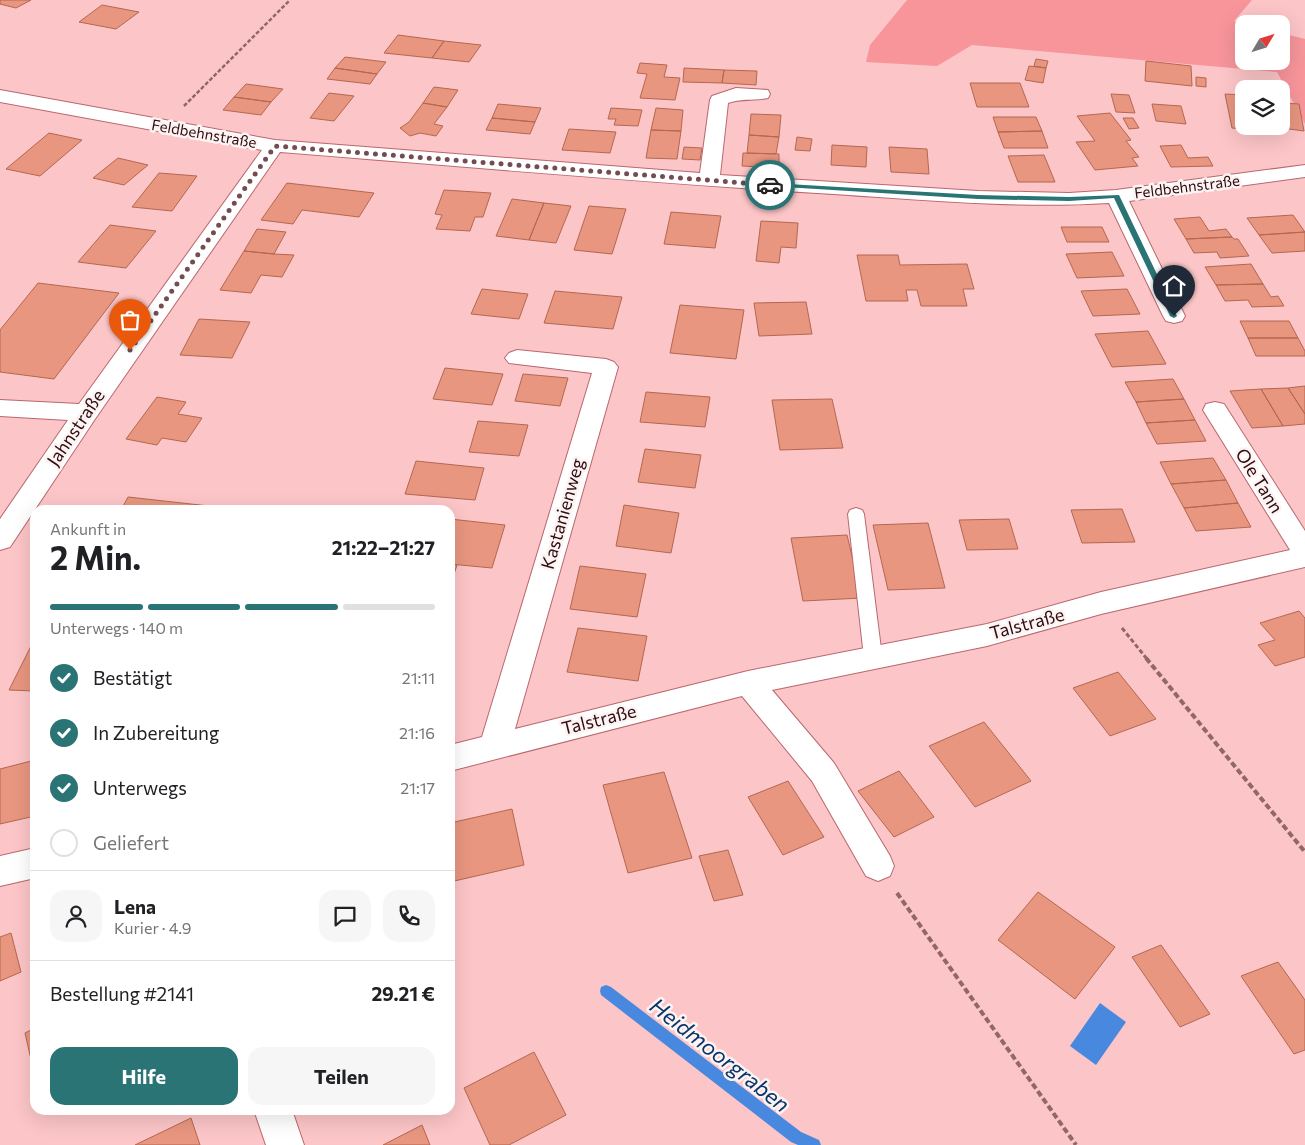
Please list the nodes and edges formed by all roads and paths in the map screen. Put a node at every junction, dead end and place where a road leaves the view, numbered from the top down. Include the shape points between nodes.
1 (290, 0) edge
2 (761, 94) dead end
3 (0, 96) edge
4 (163, 127) junction
5 (275, 146) junction
6 (1301, 178) edge
7 (709, 180) junction
8 (1116, 196) junction
9 (1174, 316) dead end
10 (517, 358) dead end
11 (0, 408) edge
12 (1215, 410) dead end
13 (86, 413) junction
14 (856, 514) dead end
15 (0, 540) edge
16 (1305, 550) edge
17 (1305, 558) edge
18 (1101, 603) junction
19 (873, 657) junction
20 (748, 683) junction
21 (495, 746) junction
22 (455, 757) edge
23 (1305, 852) edge
24 (30, 864) edge
25 (878, 866) joint
26 (0, 871) edge
27 (275, 1115) edge
28 (285, 1145) edge
29 (1076, 1145) edge

1 - 4 path
2 - 7 street via 736,94 719,100
3 - 4 street, Feldbehnstraße
4 - 5 street, Feldbehnstraße
5 - 7 street, Feldbehnstraße
5 - 13 street, Jahnstraße
6 - 8 street, Feldbehnstraße
7 - 8 street, Feldbehnstraße via 978,197 1069,199
8 - 9 street
10 - 21 street, Kastanienweg via 606,367
11 - 13 street
12 - 16 street, Ole Tann
13 - 15 street, Jahnstraße
14 - 19 lane
17 - 18 street, Talstraße
18 - 19 street, Talstraße via 987,635
18 - 23 path
19 - 20 street, Talstraße
20 - 21 street, Talstraße
20 - 25 street via 823,772
21 - 22 street, Talstraße
24 - 26 street
25 - 29 path
27 - 28 street

